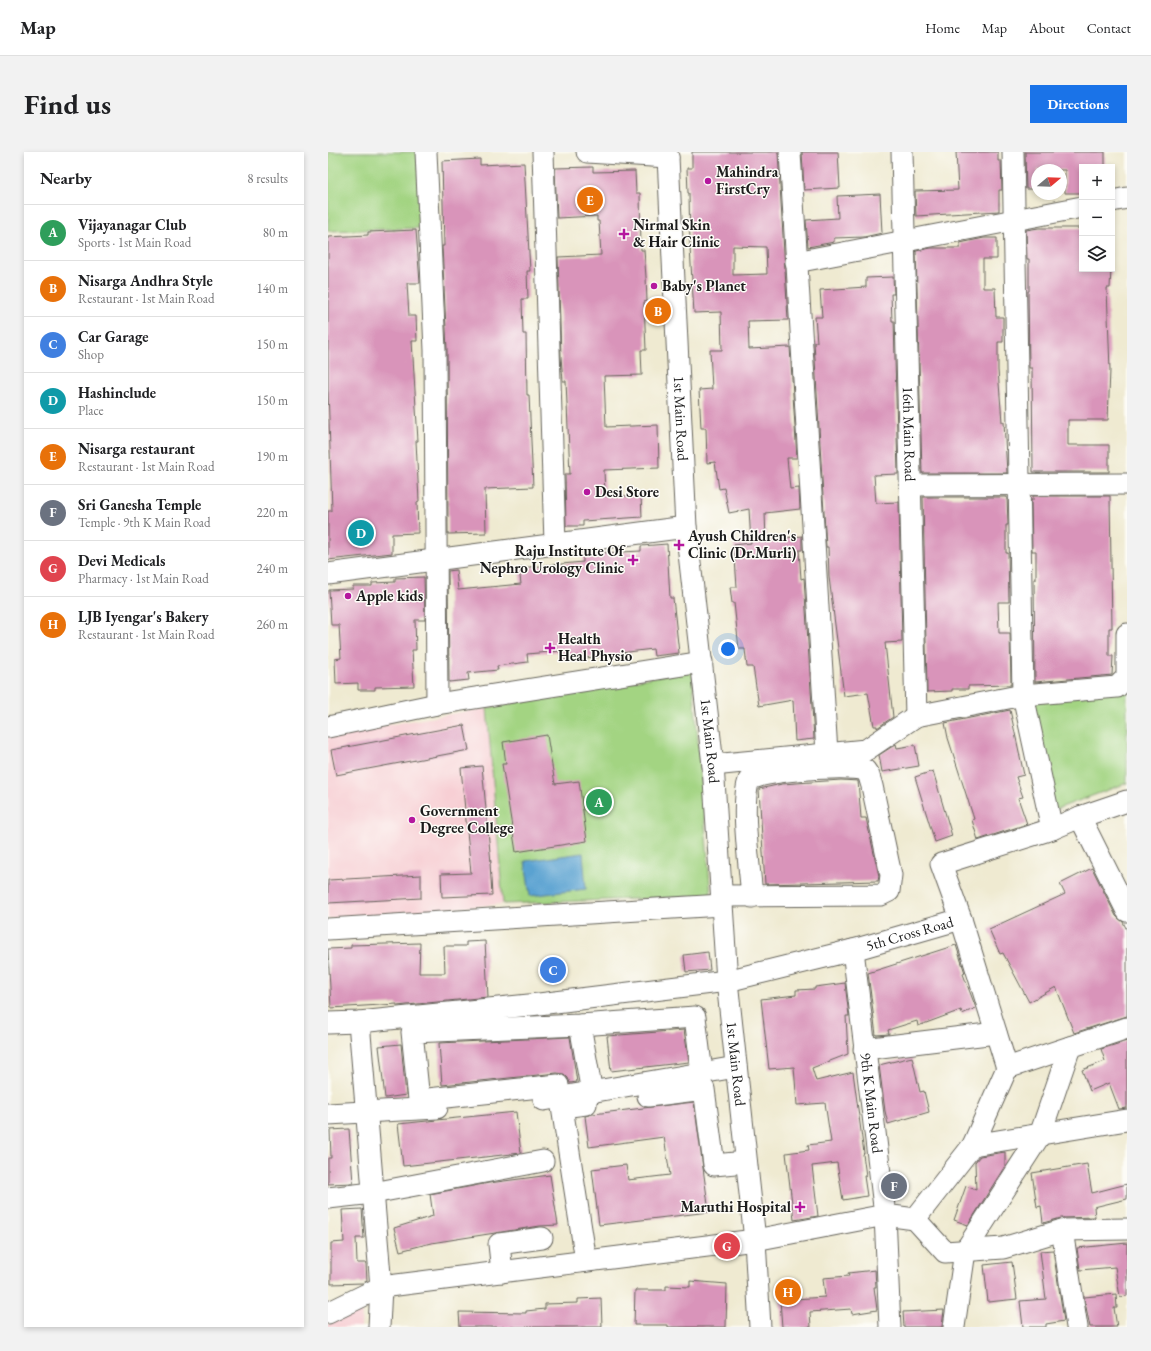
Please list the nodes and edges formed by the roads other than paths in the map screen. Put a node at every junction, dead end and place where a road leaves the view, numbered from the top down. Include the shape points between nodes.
1 (426, 152) edge
2 (542, 152) edge
3 (587, 152) edge
4 (790, 152) edge
5 (902, 152) edge
6 (1013, 152) edge
7 (668, 154) edge
8 (1127, 198) edge
9 (1115, 200) edge
10 (1079, 208) edge
11 (1013, 220) junction
12 (903, 242) junction
13 (796, 262) junction
14 (1018, 484) junction
15 (1127, 484) edge
16 (911, 485) junction
17 (686, 527) junction
18 (555, 544) junction
19 (436, 560) junction
20 (328, 574) edge
21 (1127, 634) edge
22 (702, 662) junction
23 (1023, 695) junction
24 (437, 704) junction
25 (916, 716) junction
26 (328, 728) edge
27 (827, 753) junction
28 (713, 765) junction
29 (1127, 801) edge
30 (1080, 816) junction
31 (1052, 829) junction
32 (752, 897) junction
33 (722, 901) junction
34 (1127, 911) edge
35 (961, 919) junction
36 (328, 929) edge
37 (853, 950) junction
38 (727, 980) junction
39 (359, 1022) junction
40 (328, 1023) edge
41 (580, 1025) junction
42 (1127, 1028) edge
43 (996, 1033) junction
44 (1070, 1047) junction
45 (864, 1049) junction
46 (736, 1067) junction
47 (1007, 1068) junction
48 (702, 1073) junction
49 (592, 1093) junction
50 (558, 1099) junction
51 (366, 1113) junction
52 (328, 1114) edge
53 (1127, 1120) edge
54 (1040, 1135) junction
55 (973, 1145) junction
56 (543, 1161) dead end
57 (746, 1162) junction
58 (373, 1193) junction
59 (328, 1198) edge
60 (885, 1215) junction
61 (915, 1219) junction
62 (1127, 1229) edge
63 (1062, 1230) junction
64 (542, 1238) dead end
65 (755, 1240) junction
66 (965, 1251) junction
67 (586, 1262) junction
68 (502, 1272) junction
69 (381, 1287) junction
70 (328, 1313) edge
71 (379, 1327) edge
72 (760, 1327) edge
73 (890, 1327) edge
74 (954, 1327) edge
75 (1077, 1327) edge

1 - 19 street via 435,350
2 - 18 street
3 - 7 street
4 - 13 street
5 - 12 street, 16th Main Road
6 - 11 street
7 - 17 street, 1st Main Road
8 - 9 street
10 - 11 street
11 - 12 street
11 - 14 street
12 - 13 street
12 - 16 street, 16th Main Road
13 - 27 street
14 - 15 street
14 - 16 street
14 - 23 street
16 - 25 street, 16th Main Road
17 - 18 street
17 - 22 street, 1st Main Road
18 - 19 street
19 - 20 street
19 - 24 street
21 - 23 street via 1127,677 1117,687
22 - 24 street
22 - 28 street, 1st Main Road
23 - 25 street
23 - 31 street
24 - 26 street
25 - 27 street via 866,750
27 - 28 street
28 - 33 street, 1st Main Road
29 - 30 street, 5th Cross Road
30 - 31 street, 5th Cross Road
30 - 34 street
31 - 35 street, 5th Cross Road via 941,864
32 - 32 street via 881,895 889,891 890,875 872,786 865,770 848,767 764,774 749,780 746,788 746,814
32 - 33 street
33 - 36 street
33 - 38 street, 1st Main Road
35 - 37 street, 5th Cross Road
35 - 43 street
37 - 38 street, 5th Cross Road
37 - 45 street, 9th K Main Road
38 - 39 street, 5th Cross Road via 539,1004
38 - 46 street, 1st Main Road
39 - 40 street, 5th Cross Road
39 - 51 street
41 - 48 street via 695,1017
41 - 49 street
41 - 50 street via 412,1032 419,1100 558,1085
42 - 44 street
43 - 45 street
43 - 47 street
44 - 47 street
44 - 54 street
45 - 60 street, 9th K Main Road
46 - 48 street
46 - 57 street, 1st Main Road
47 - 55 street
48 - 49 street
49 - 50 street
50 - 51 street
51 - 52 street
51 - 58 street
53 - 54 street
54 - 55 street
54 - 66 street
55 - 61 street
56 - 58 street
57 - 65 street, 1st Main Road
57 - 67 street via 714,1165 704,1089 562,1107
58 - 59 street
58 - 69 street
60 - 61 street
60 - 65 street
60 - 73 street, 9th K Main Road
61 - 66 street via 945,1252
62 - 63 street
63 - 66 street via 1003,1248
63 - 75 street
64 - 68 street via 500,1244
65 - 67 street
65 - 72 street, 1st Main Road
66 - 74 street
67 - 68 street
68 - 69 street
69 - 70 street
69 - 71 street

